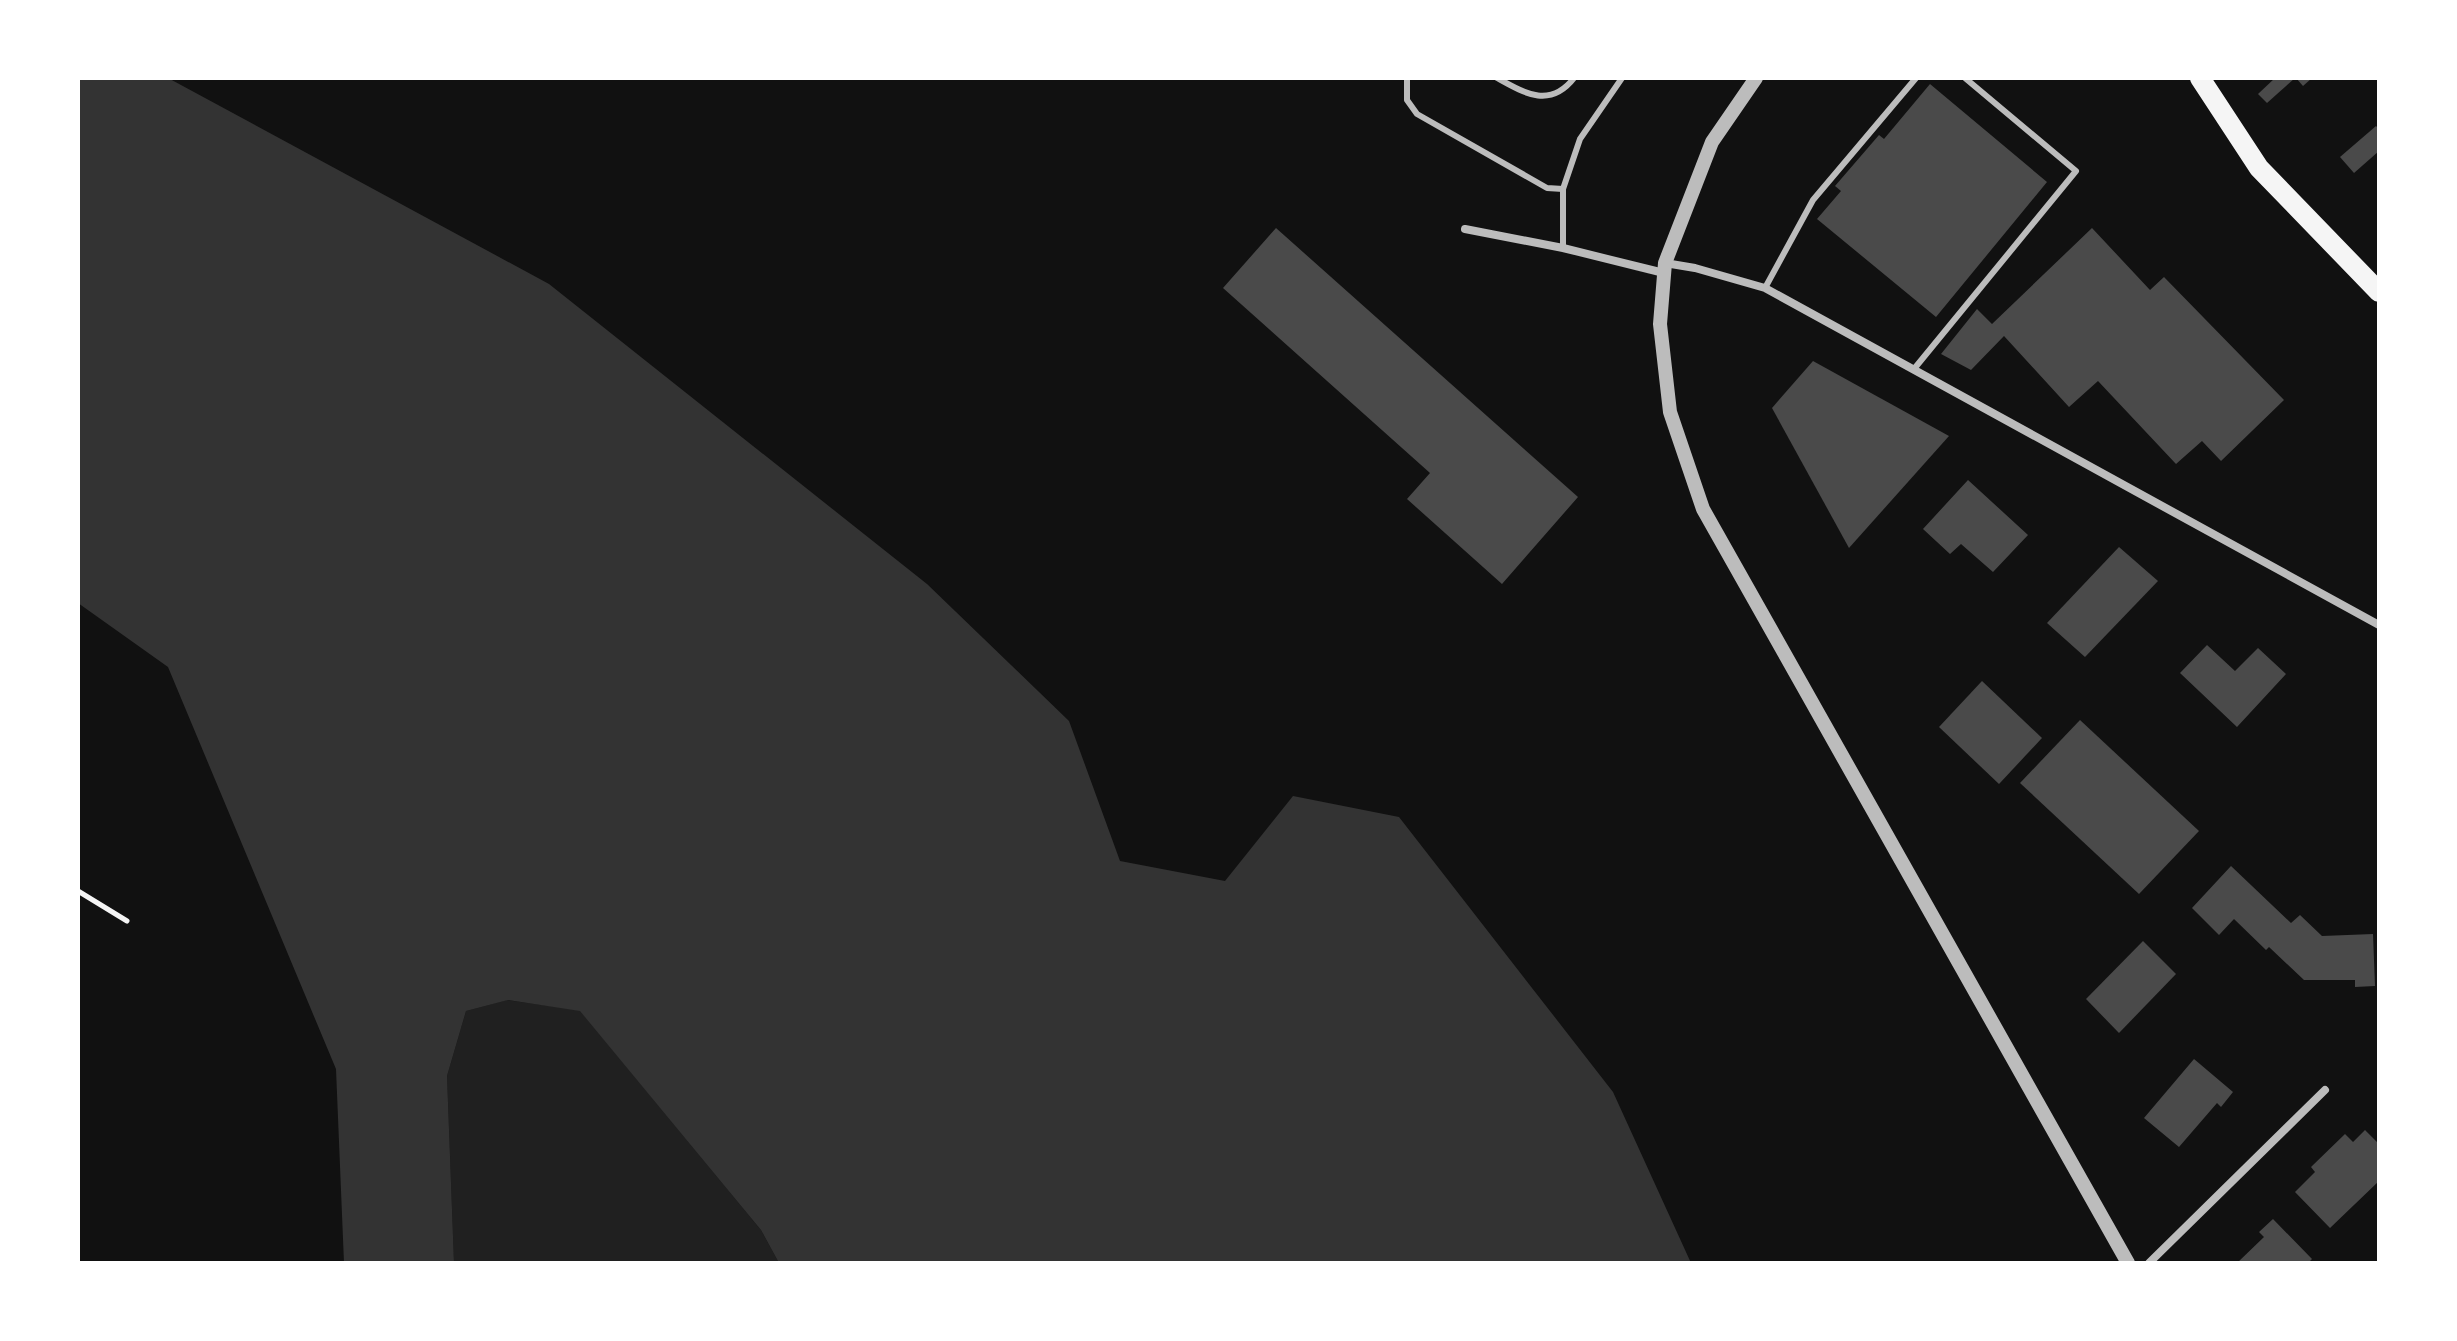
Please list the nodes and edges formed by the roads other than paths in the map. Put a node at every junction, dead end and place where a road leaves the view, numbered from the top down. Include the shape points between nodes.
1 (1407, 78) edge
2 (1497, 78) edge
3 (1574, 78) edge
4 (1622, 78) edge
5 (1916, 78) edge
6 (1965, 78) edge
7 (2200, 78) edge
8 (1756, 79) edge
9 (1563, 189) junction
10 (1465, 229) dead end
11 (1563, 248) junction
12 (1665, 268) junction
13 (1765, 288) junction
14 (2379, 292) edge
15 (1914, 369) junction
16 (2379, 625) edge
17 (2325, 1090) dead end
18 (2128, 1263) edge
19 (2149, 1263) edge

1 - 9 lane via 1407,100 1417,114 1547,188
2 - 3 lane via 1529,96 1552,94
4 - 9 lane via 1580,139
5 - 13 lane via 1813,200
6 - 15 lane via 2076,171
7 - 14 main road via 2259,168
8 - 12 street via 1712,142
9 - 11 lane
10 - 11 street
11 - 12 street
12 - 13 street via 1695,268
12 - 18 street via 1660,324 1670,412 1703,509
13 - 15 street
15 - 16 street
17 - 19 street

